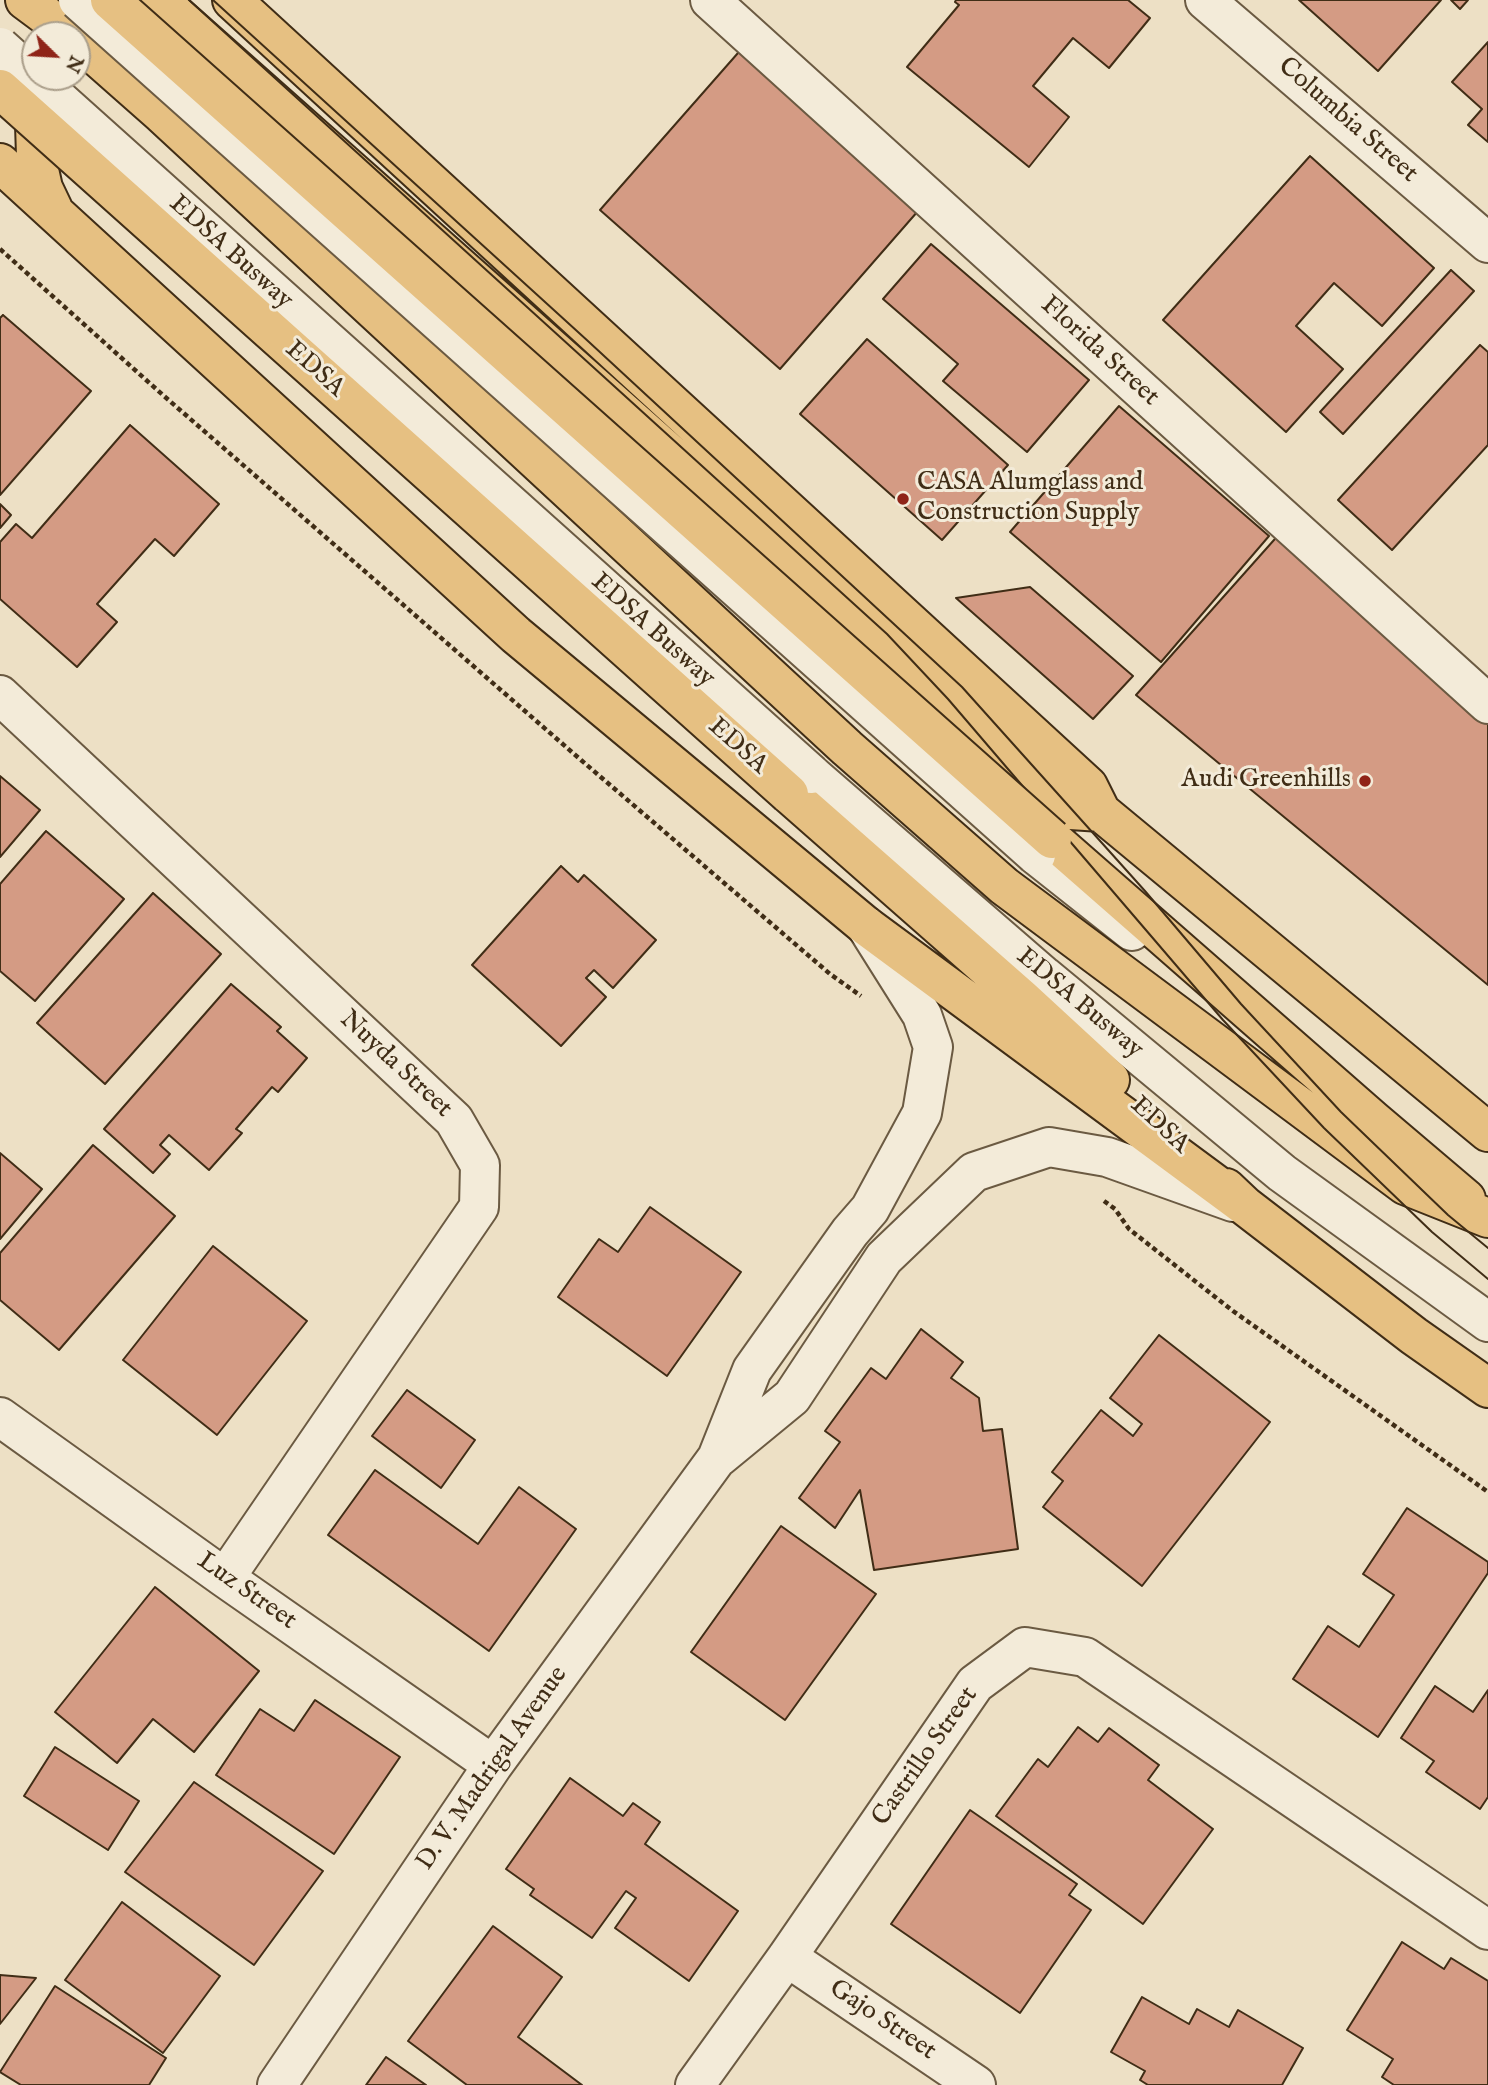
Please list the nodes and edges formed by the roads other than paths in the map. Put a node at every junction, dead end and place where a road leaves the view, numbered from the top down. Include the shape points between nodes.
1 (25, 0) edge
2 (78, 0) edge
3 (110, 0) edge
4 (151, 0) edge
5 (159, 0) edge
6 (232, 0) edge
7 (710, 0) edge
8 (1205, 0) edge
9 (53, 21) edge
10 (91, 28) edge
11 (0, 47) edge
12 (91, 51) edge
13 (0, 89) edge
14 (43, 91) edge
15 (0, 163) edge
16 (57, 217) junction
17 (1488, 243) edge
18 (811, 555) junction
19 (0, 695) edge
20 (1488, 705) edge
21 (800, 784) junction
22 (1044, 847) junction
23 (866, 926) junction
24 (1488, 1132) edge
25 (1245, 1206) junction
26 (1488, 1216) edge
27 (1488, 1322) edge
28 (1488, 1388) edge
29 (0, 1416) edge
30 (717, 1458) junction
31 (225, 1578) junction
32 (493, 1765) junction
33 (1488, 1930) edge
34 (787, 1957) junction
35 (277, 2085) edge
36 (695, 2085) edge
37 (976, 2085) edge

1 - 9 highway
2 - 22 street, bridge
3 - 22 highway, bridge
4 - 10 highway via 103,18
5 - 18 highway
6 - 18 highway
7 - 20 street, Florida Street
8 - 17 street, Columbia Street
11 - 21 street, EDSA Busway, bridge
12 - 26 highway via 847,748 1004,886 1405,1185
13 - 21 highway, EDSA, bridge
14 - 16 highway via 35,124 36,156 43,188
15 - 16 highway
16 - 23 highway via 516,635
18 - 24 highway via 1088,786 1101,812
19 - 31 street, Nuyda Street via 454,1120 480,1165 479,1207
21 - 25 highway, EDSA
21 - 27 street, EDSA Busway via 1044,976 1282,1173
22 - 26 highway
23 - 25 highway
23 - 30 street, D. V. Madrigal Avenue via 922,1016 933,1047 922,1113 870,1209 752,1370
25 - 28 highway, EDSA
25 - 30 street, D. V. Madrigal Avenue via 1107,1157 1049,1147 974,1172 884,1258 792,1398
29 - 31 street, Luz Street
30 - 32 street, D. V. Madrigal Avenue
31 - 32 street, Luz Street
32 - 35 street, D. V. Madrigal Avenue
33 - 34 street, Castrillo Street via 1085,1657 1025,1647 975,1684
34 - 36 street, Castrillo Street
34 - 37 street, Gajo Street

